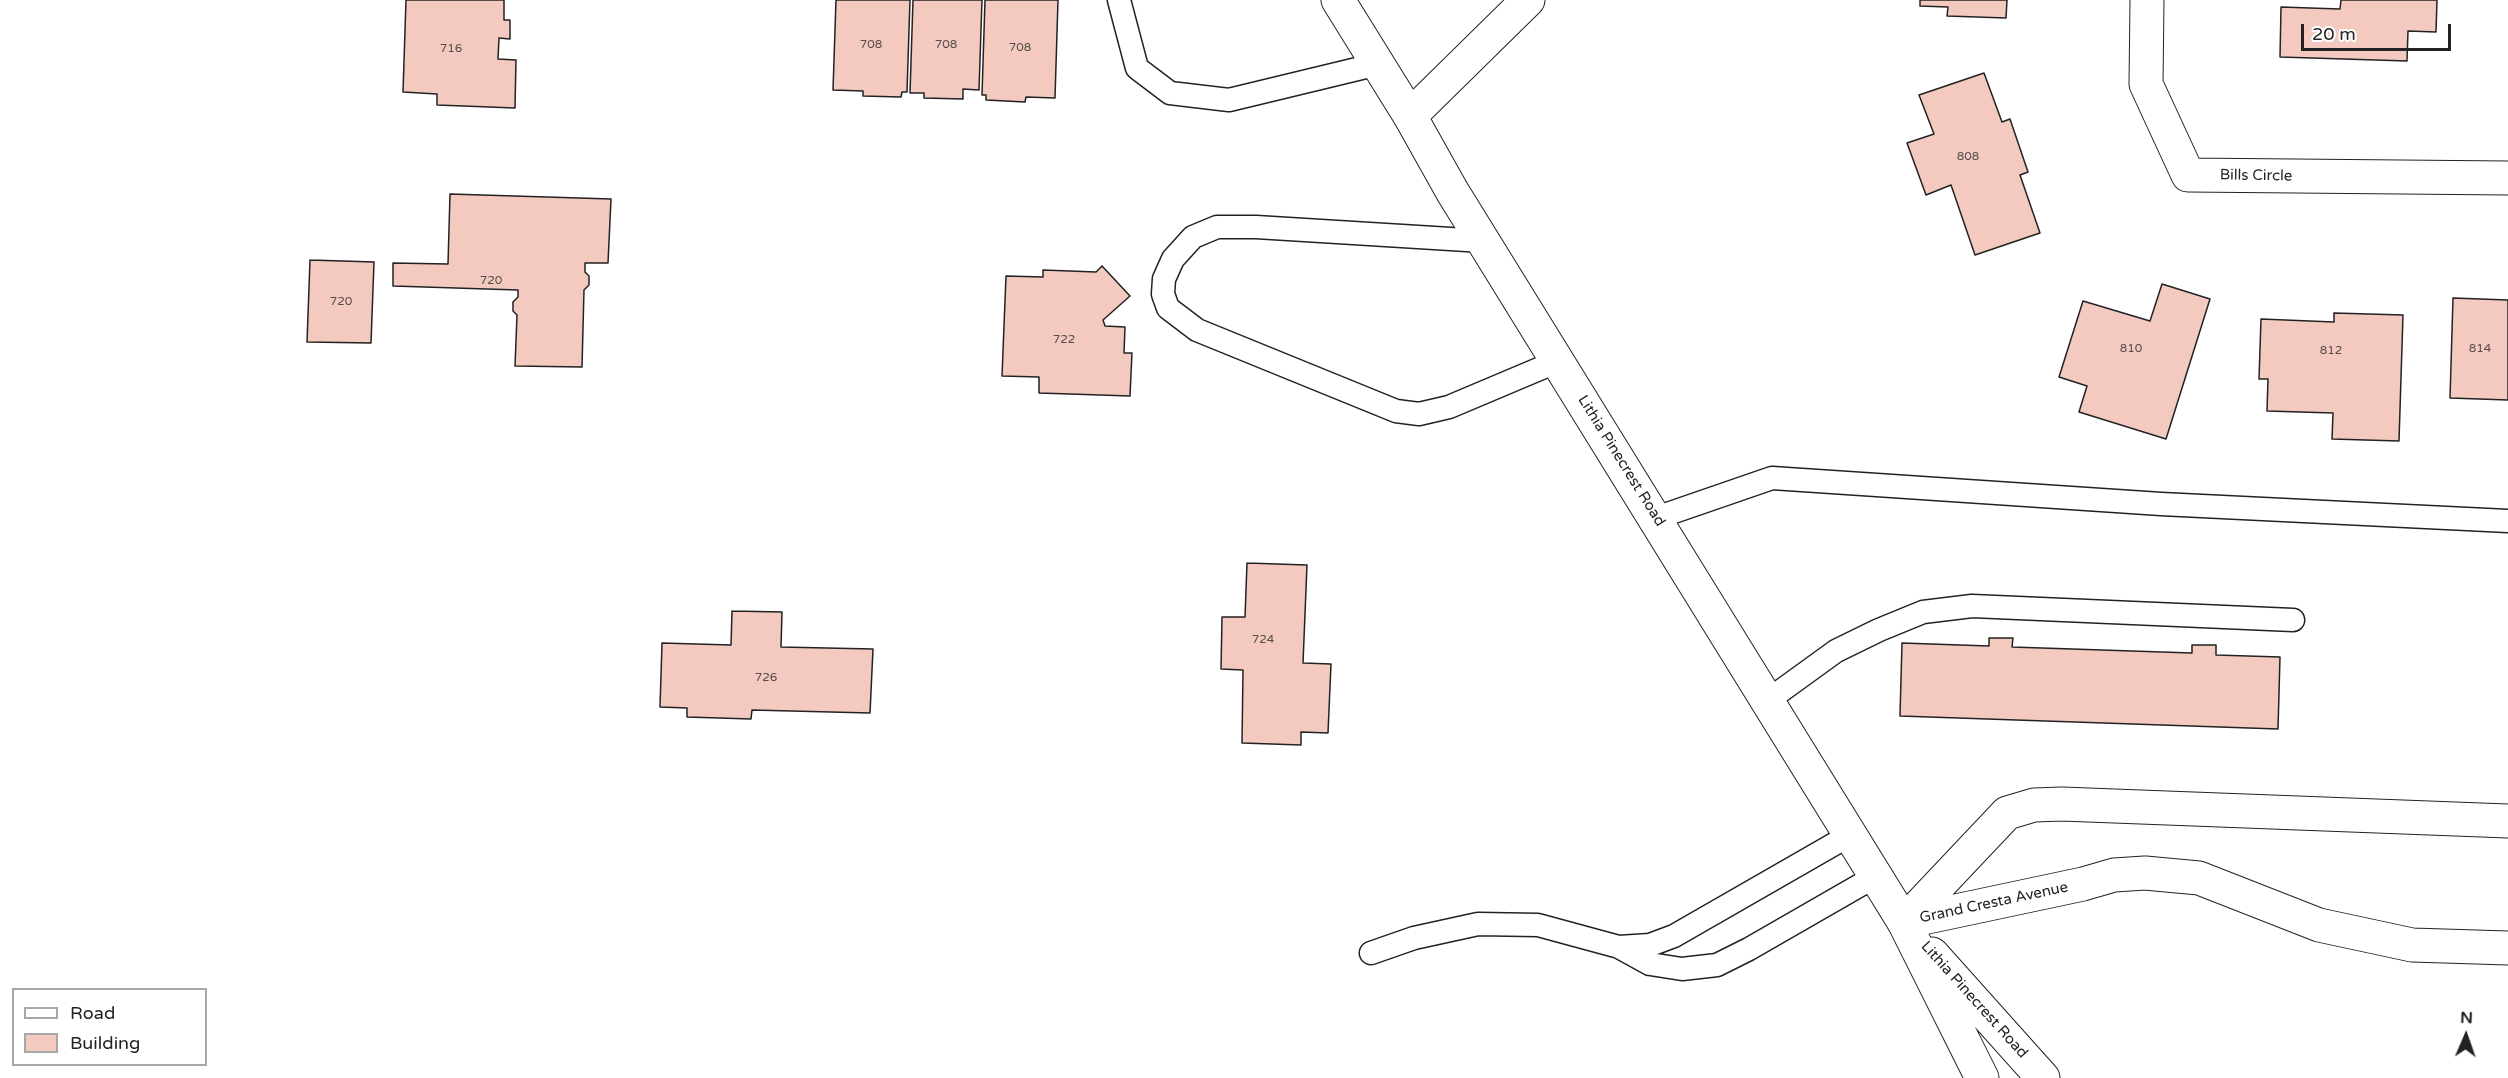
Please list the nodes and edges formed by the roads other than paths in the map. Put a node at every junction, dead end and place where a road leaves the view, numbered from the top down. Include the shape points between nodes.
1 (1119, 0) edge
2 (1338, 0) edge
3 (1528, 0) edge
4 (2147, 0) edge
5 (1378, 64) junction
6 (1410, 116) junction
7 (2508, 178) edge
8 (1483, 241) junction
9 (1558, 361) junction
10 (1656, 518) junction
11 (2508, 521) edge
12 (2293, 620) dead end
13 (1767, 700) junction
14 (2508, 821) edge
15 (1850, 835) junction
16 (1876, 876) junction
17 (1904, 922) junction
18 (1618, 947) junction
19 (2508, 948) edge
20 (1371, 953) dead end
21 (1982, 1078) edge
22 (2043, 1078) edge

1 - 5 lane via 1137,68 1170,93 1229,100
2 - 5 street, Lithia Pinecrest Road
3 - 6 street
4 - 7 street, Bills Circle via 2146,84 2188,176
5 - 6 street, Lithia Pinecrest Road
6 - 8 street, Lithia Pinecrest Road
8 - 9 street, Lithia Pinecrest Road
8 - 9 lane via 1217,227 1193,237 1173,259 1164,279 1163,294 1168,308 1197,330 1396,411 1419,414 1449,407
9 - 10 street, Lithia Pinecrest Road
10 - 11 lane via 1772,478 2161,504
10 - 13 street, Lithia Pinecrest Road
12 - 13 lane via 1972,606 1923,612 1836,651
13 - 15 street, Lithia Pinecrest Road
14 - 17 street, Grand Cresta Avenue via 2098,805 2034,806 2007,813
15 - 16 street, Lithia Pinecrest Road
15 - 18 lane via 1674,936 1650,945
16 - 17 street, Lithia Pinecrest Road
16 - 18 lane via 1717,965 1682,969 1650,964
17 - 19 street, Grand Cresta Avenue via 2115,875 2145,873 2199,878 2319,925 2400,943
17 - 21 street, Lithia Pinecrest Road
17 - 22 street, Lithia Pinecrest Road
18 - 20 lane via 1538,925 1478,924

